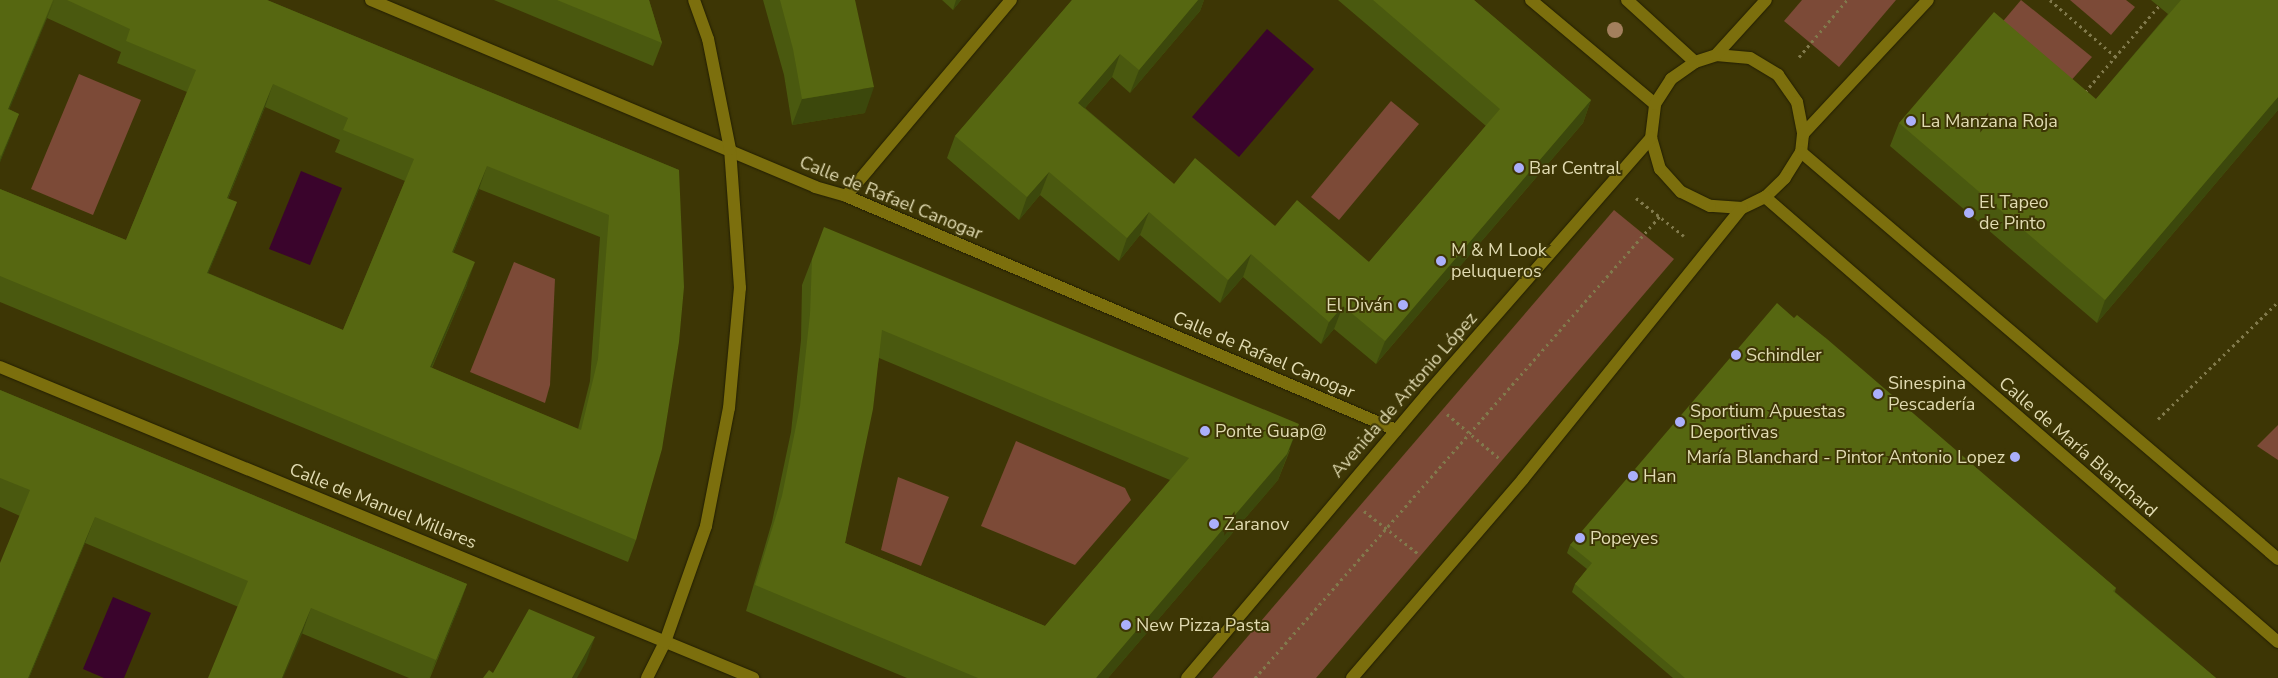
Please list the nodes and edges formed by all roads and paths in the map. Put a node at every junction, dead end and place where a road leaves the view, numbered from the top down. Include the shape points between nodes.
1 (371, 0) edge
2 (694, 0) edge
3 (1011, 0) edge
4 (1531, 0) edge
5 (1627, 0) edge
6 (1766, 0) edge
7 (1847, 0) edge
8 (1928, 0) edge
9 (2050, 0) edge
10 (2159, 6) dead end
11 (1716, 55) junction
12 (2116, 57) junction
13 (1795, 60) dead end
14 (1695, 62) junction
15 (2084, 94) edge
16 (1656, 104) junction
17 (1803, 134) junction
18 (1651, 138) junction
19 (730, 149) junction
20 (1800, 152) junction
21 (1612, 179) junction
22 (846, 196) junction
23 (1765, 197) junction
24 (1742, 208) junction
25 (1660, 216) junction
26 (1706, 255) junction
27 (2278, 302) edge
28 (0, 367) edge
29 (1426, 395) junction
30 (1396, 430) junction
31 (1468, 432) junction
32 (2138, 438) junction
33 (1523, 479) junction
34 (1342, 494) junction
35 (1385, 527) junction
36 (2278, 559) edge
37 (1443, 573) junction
38 (665, 642) junction
39 (2278, 642) edge
40 (647, 678) edge
41 (753, 678) edge
42 (1187, 678) edge
43 (1255, 678) edge
44 (1352, 678) edge

1 - 19 street, Calle de Rafael Canogar
2 - 19 street via 708,39
3 - 22 street
4 - 16 street
5 - 14 street
6 - 11 street
7 - 13 path
8 - 17 street
9 - 12 path
10 - 12 path
11 - 14 street
11 - 17 street via 1750,58 1778,75 1797,102
12 - 15 path
14 - 16 street via 1671,79
16 - 18 street
17 - 20 street
18 - 21 street, Avenida de Antonio López
18 - 24 street via 1660,169 1681,192 1710,206
19 - 22 street, Calle de Rafael Canogar via 815,187
19 - 38 street via 740,288 728,408 706,526
20 - 23 street via 1785,178
20 - 32 street
21 - 25 path
21 - 29 street, Avenida de Antonio López
22 - 30 street, Calle de Rafael Canogar
23 - 24 street
23 - 39 street, Calle de María Blanchard
24 - 26 street
25 - 26 path
25 - 31 path
26 - 33 street
27 - 32 path
28 - 38 street, Calle de Manuel Millares
29 - 30 street, Avenida de Antonio López
29 - 31 path
30 - 34 street, Avenida de Antonio López
31 - 33 path
31 - 35 path
32 - 36 street
33 - 37 street
34 - 35 path
34 - 42 street, Avenida de Antonio López
35 - 37 path
35 - 43 path
37 - 44 street
38 - 40 street
38 - 41 street, Calle de Manuel Millares

